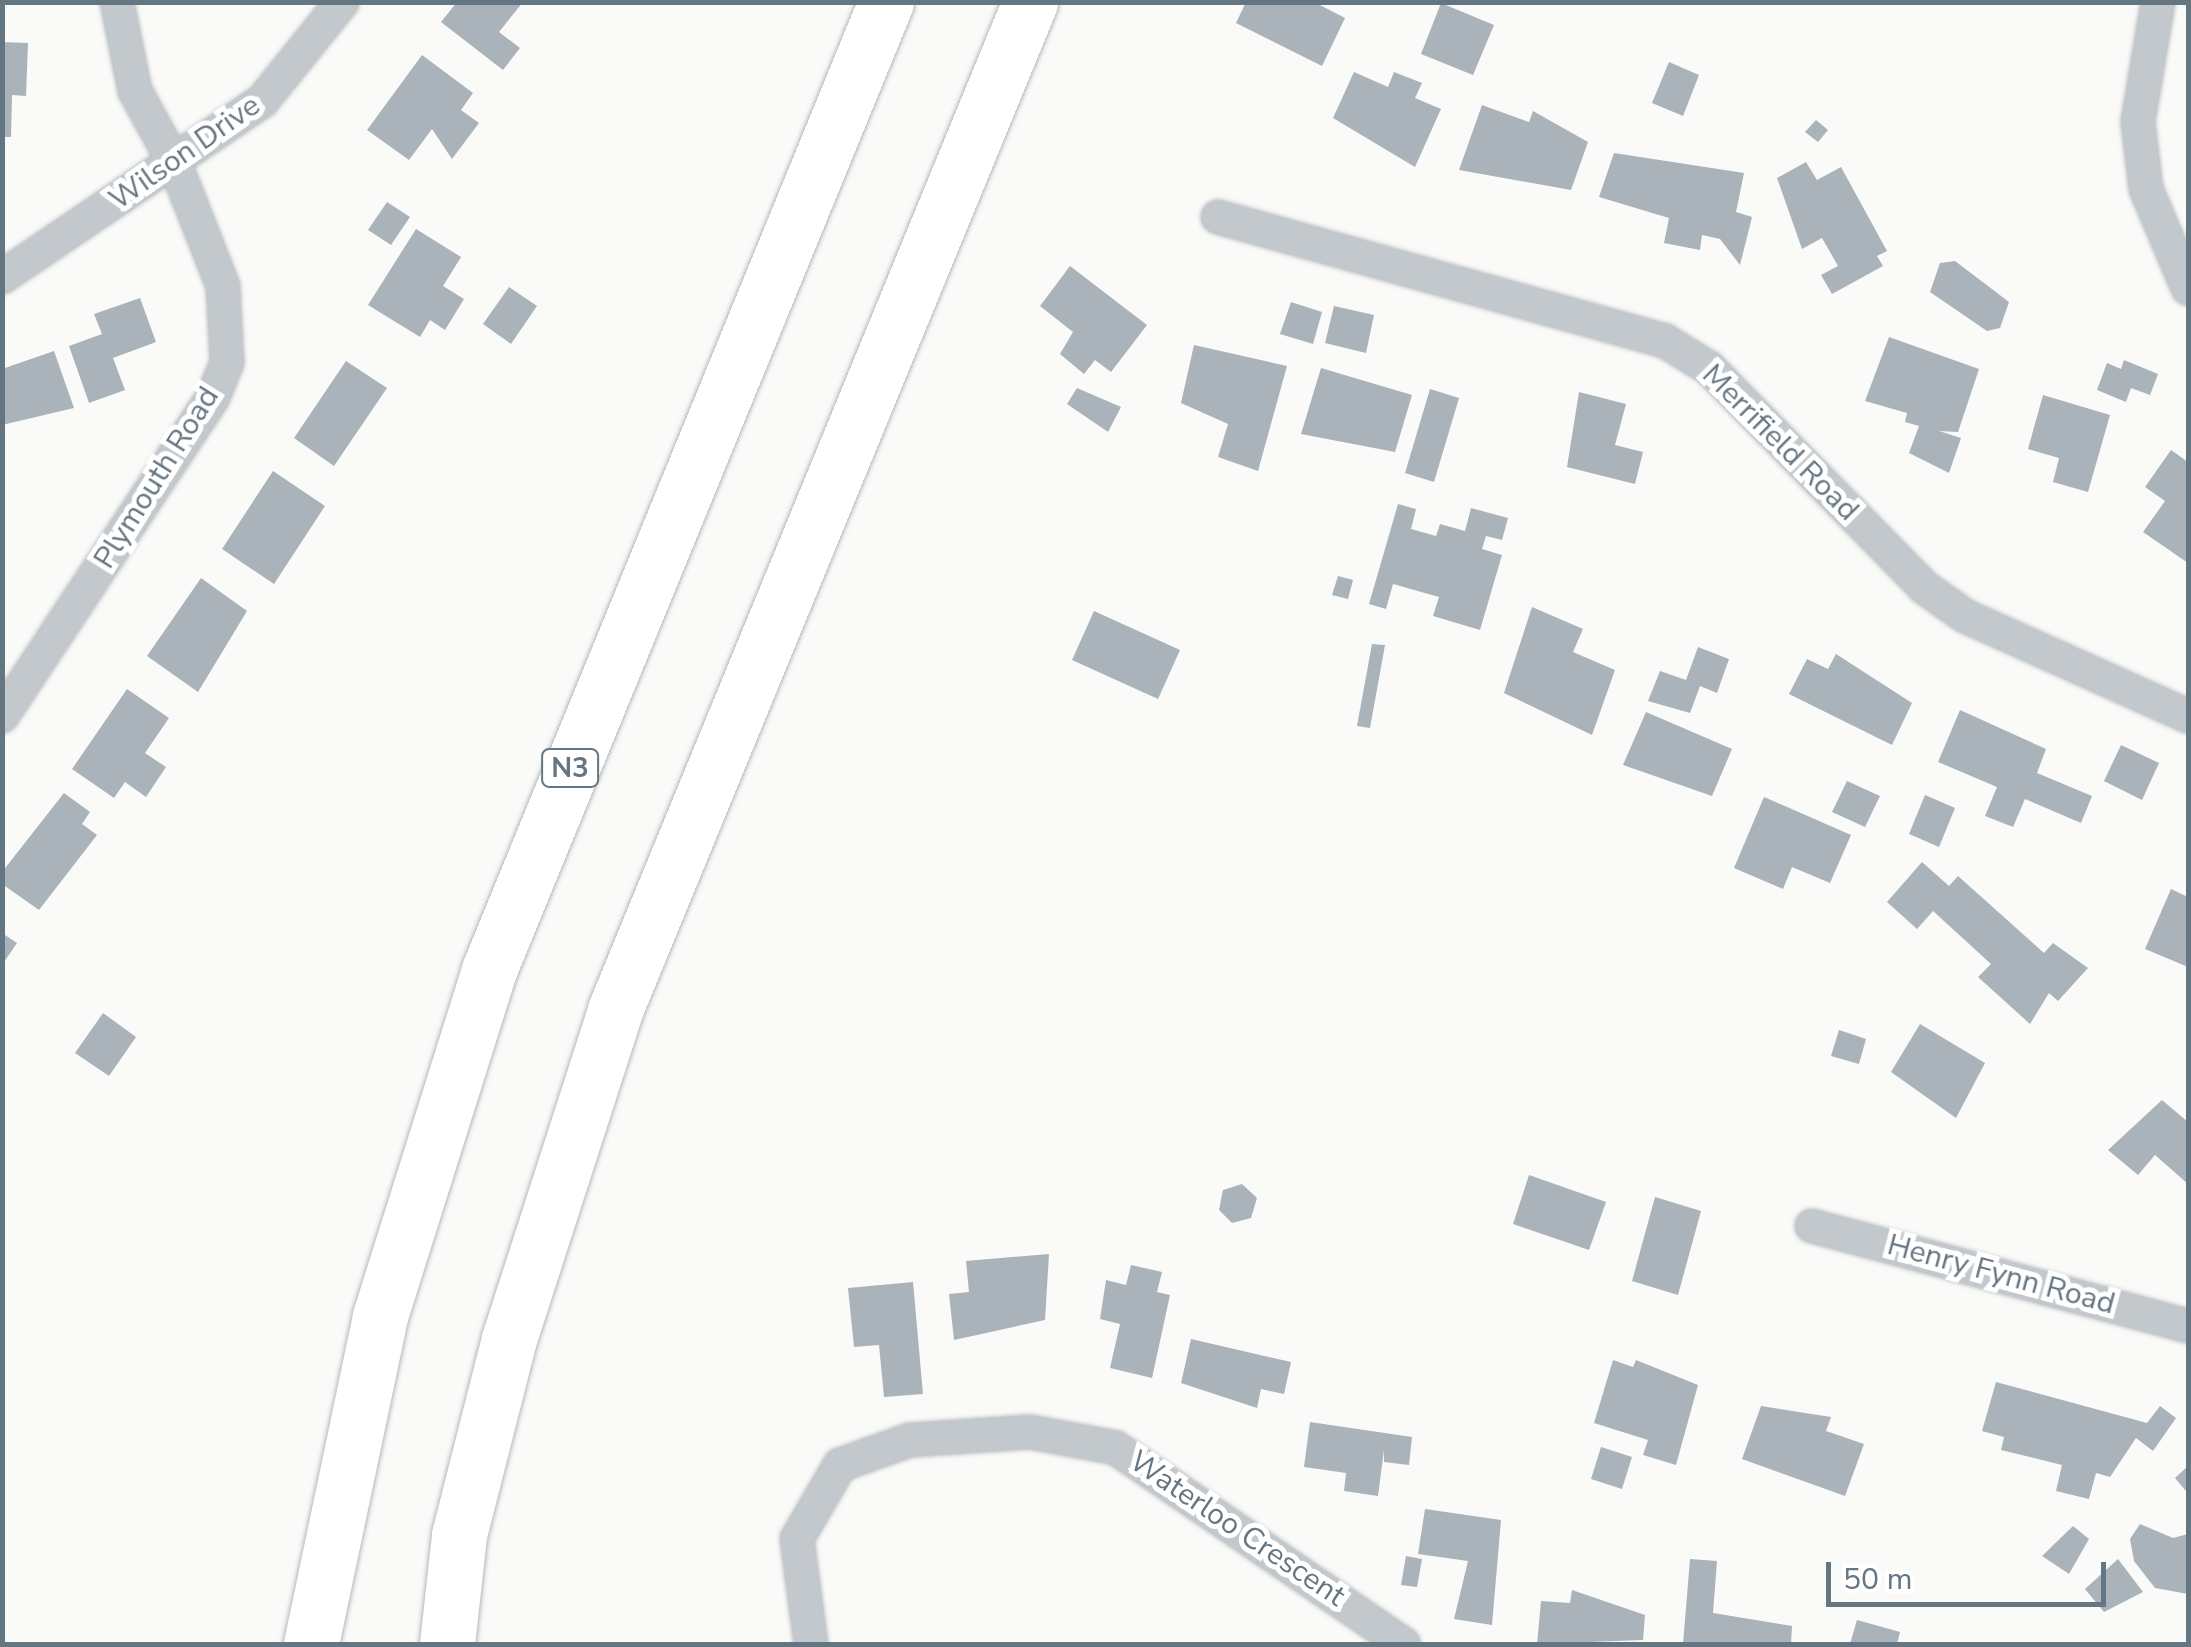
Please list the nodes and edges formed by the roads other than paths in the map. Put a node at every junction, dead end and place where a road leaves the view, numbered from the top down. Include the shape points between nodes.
1 (117, 2) edge
2 (342, 2) edge
3 (886, 2) edge
4 (1030, 2) edge
5 (2158, 2) edge
6 (176, 164) junction
7 (1218, 217) dead end
8 (2, 277) edge
9 (2188, 288) edge
10 (2, 716) edge
11 (2188, 716) edge
12 (1812, 1226) dead end
13 (2188, 1326) edge
14 (459, 1535) junction
15 (311, 1644) edge
16 (447, 1644) edge
17 (459, 1644) edge
18 (812, 1644) edge
19 (1403, 1644) edge

1 - 6 street, Plymouth Road via 135,92
2 - 6 street, Wilson Drive via 263,100
3 - 15 highway, N3 via 489,970 380,1316
4 - 14 highway via 615,1010 509,1339
5 - 9 street via 2138,122 2146,189
6 - 8 street, Wilson Drive
6 - 10 street, Plymouth Road via 223,286 227,362 214,397
7 - 11 street, Merrifield Road via 1666,340 1708,368 1965,616
12 - 13 street, Henry Fynn Road
14 - 16 highway
14 - 17 highway
18 - 19 street, Waterloo Crescent via 797,1539 840,1466 910,1440 1030,1432 1116,1448

